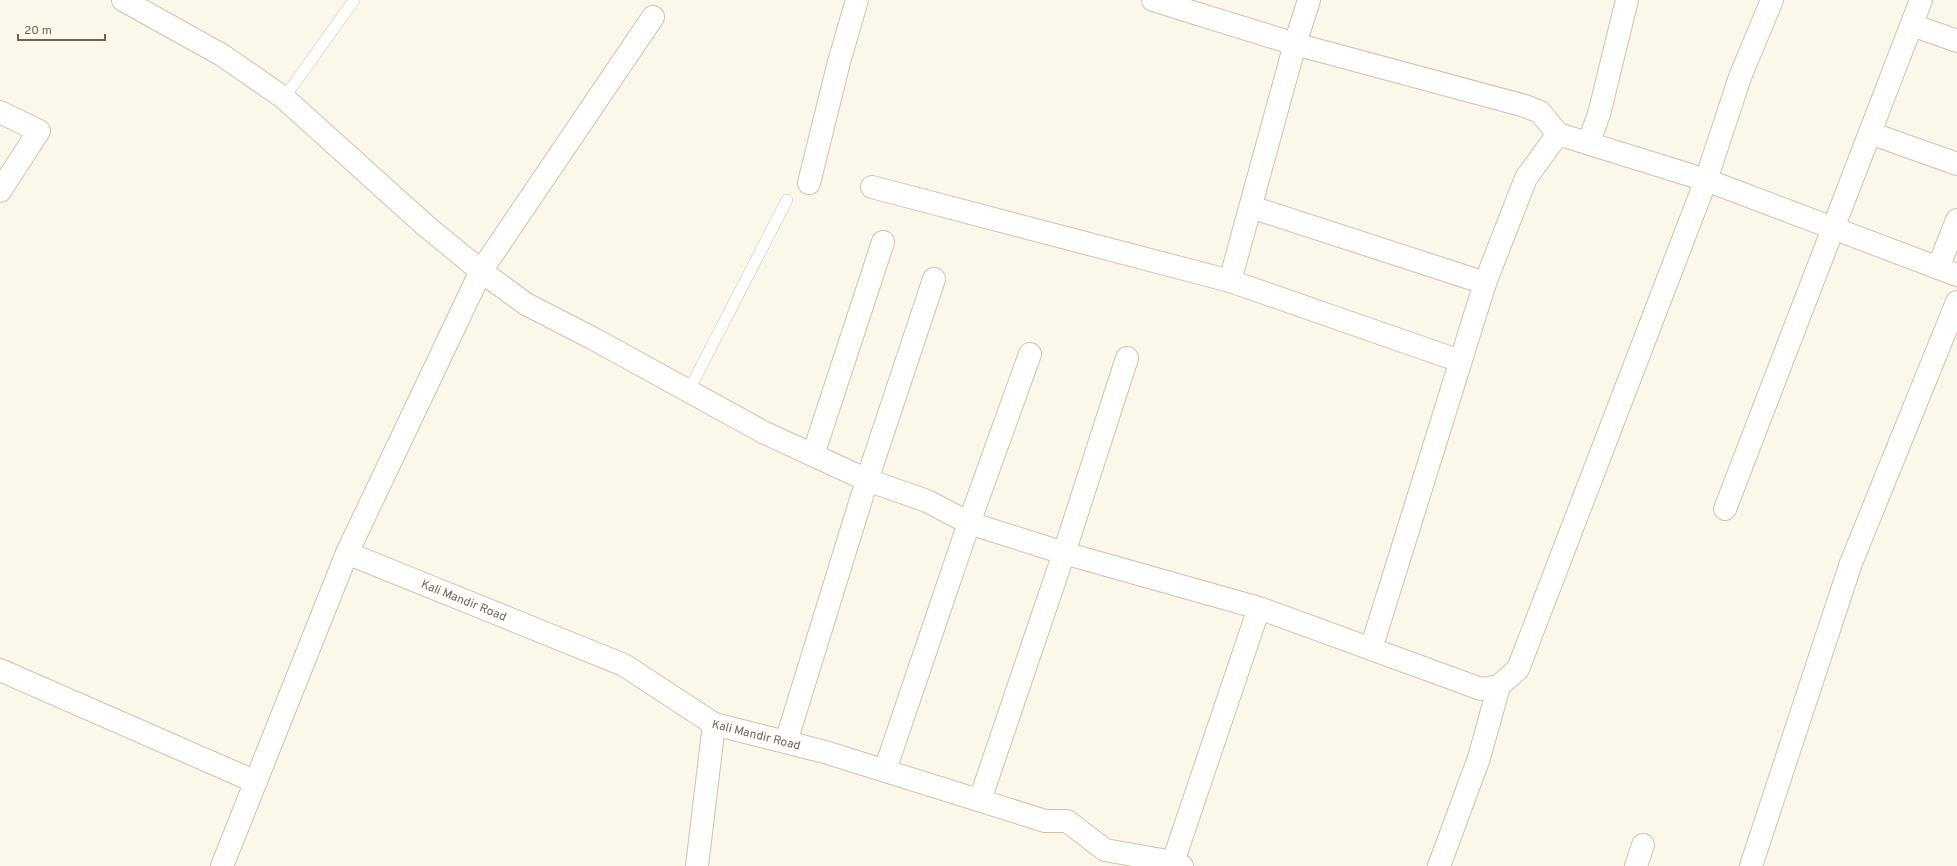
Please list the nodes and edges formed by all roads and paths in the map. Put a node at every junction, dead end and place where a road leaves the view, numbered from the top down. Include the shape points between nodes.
1 (123, 0) edge
2 (354, 0) edge
3 (857, 0) edge
4 (1153, 0) edge
5 (1309, 0) edge
6 (1627, 0) edge
7 (1772, 0) edge
8 (1921, 0) edge
9 (653, 17) dead end
10 (1912, 25) junction
11 (1957, 41) edge
12 (1295, 44) junction
13 (284, 98) junction
14 (0, 112) edge
15 (1870, 132) junction
16 (1558, 134) junction
17 (1589, 142) junction
18 (1957, 164) edge
19 (1706, 180) junction
20 (809, 184) dead end
21 (872, 187) dead end
22 (0, 191) edge
23 (787, 200) dead end
24 (1251, 207) junction
25 (1957, 220) edge
26 (1832, 229) junction
27 (883, 242) dead end
28 (1948, 271) edge
29 (481, 272) junction
30 (934, 279) dead end
31 (1230, 280) junction
32 (1485, 283) junction
33 (1957, 302) edge
34 (1030, 354) dead end
35 (1126, 358) dead end
36 (1460, 361) junction
37 (688, 392) junction
38 (813, 455) junction
39 (867, 480) junction
40 (1725, 509) dead end
41 (969, 523) junction
42 (347, 553) junction
43 (1064, 553) junction
44 (1259, 608) junction
45 (1371, 649) junction
46 (0, 670) edge
47 (1499, 686) junction
48 (714, 724) junction
49 (786, 742) junction
50 (885, 770) junction
51 (256, 782) junction
52 (980, 800) junction
53 (1643, 845) dead end
54 (1103, 858) edge
55 (1177, 864) edge
56 (222, 866) edge
57 (696, 866) edge
58 (1439, 866) edge
59 (1636, 866) edge
60 (1751, 866) edge

1 - 13 street via 222,55
2 - 13 lane
3 - 20 street
4 - 12 street
5 - 12 street
6 - 17 street via 1599,114
7 - 19 street via 1740,77
8 - 10 street
9 - 29 street
10 - 11 street
10 - 15 street
12 - 16 street via 1525,106 1540,112
12 - 24 street
13 - 29 street
14 - 22 street via 39,131
15 - 18 street
15 - 26 street
16 - 17 street
16 - 32 street via 1526,178
17 - 19 street
19 - 26 street
19 - 47 street via 1518,669
21 - 31 street
23 - 37 lane
24 - 31 street
24 - 32 street
25 - 28 street
26 - 28 street
26 - 40 street
27 - 38 street
29 - 37 street via 526,304
29 - 42 street
30 - 39 street
31 - 36 street
32 - 36 street
33 - 60 street via 1851,563
34 - 41 street
35 - 43 street
36 - 45 street
37 - 38 street
38 - 39 street
39 - 41 street via 927,501
39 - 49 street
41 - 43 street
41 - 50 street
42 - 48 street, Kali Mandir Road via 624,665
42 - 51 street
43 - 44 street
43 - 52 street
44 - 45 street
44 - 55 street
45 - 47 street via 1481,689
46 - 51 street
47 - 58 street via 1479,758
48 - 49 street, Kali Mandir Road
48 - 57 street
49 - 50 street, Kali Mandir Road
50 - 52 street, Kali Mandir Road
51 - 56 street
52 - 54 street, Kali Mandir Road via 1045,821 1067,821
53 - 59 street
54 - 55 street, Kali Mandir Road

